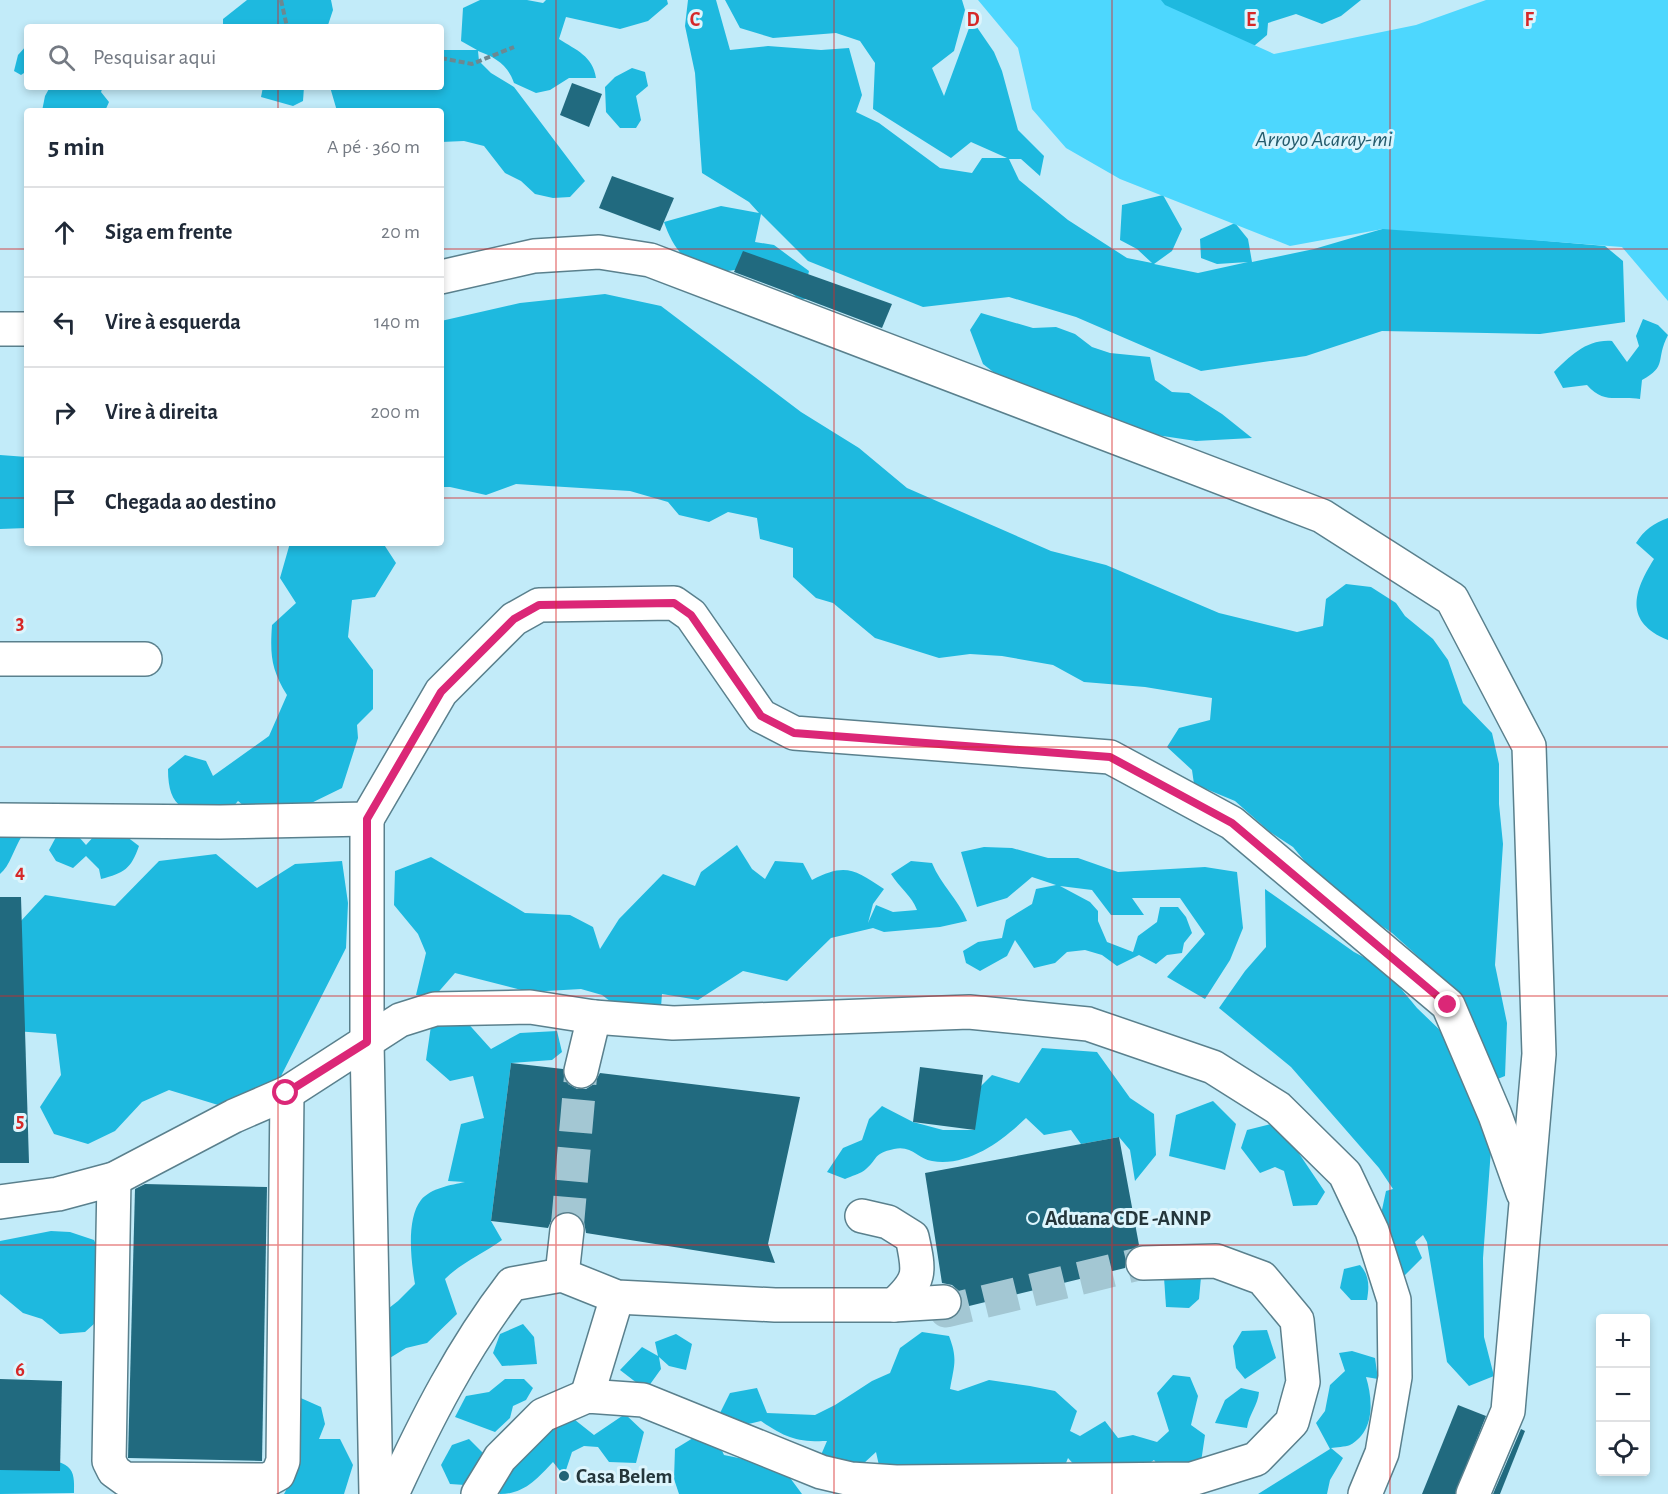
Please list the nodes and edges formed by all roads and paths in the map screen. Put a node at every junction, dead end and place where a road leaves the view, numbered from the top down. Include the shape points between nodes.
1 (281, 0) edge
2 (286, 24) edge
3 (514, 47) dead end
4 (444, 59) edge
5 (444, 276) edge
6 (0, 329) edge
7 (24, 329) edge
8 (0, 658) edge
9 (145, 658) dead end
10 (367, 819) junction
11 (0, 820) edge
12 (594, 1017) junction
13 (367, 1042) junction
14 (581, 1071) tunnel mouth
15 (286, 1093) junction
16 (114, 1179) junction
17 (0, 1202) edge
18 (1526, 1203) junction
19 (862, 1216) dead end
20 (567, 1230) tunnel mouth
21 (1143, 1263) tunnel mouth
22 (562, 1275) junction
23 (617, 1297) junction
24 (944, 1302) tunnel mouth
25 (894, 1305) junction
26 (587, 1396) junction
27 (881, 1487) edge
28 (376, 1494) edge
29 (392, 1494) edge
30 (478, 1494) edge
31 (1365, 1494) edge
32 (1473, 1494) edge

1 - 2 path
3 - 4 path via 472,64
5 - 18 lane via 534,256 599,252 650,260 1322,516 1452,598 1529,746 1539,1054
6 - 7 lane
8 - 9 lane
10 - 11 lane
10 - 13 lane
10 - 18 lane via 441,692 514,619 539,605 674,603 691,615 761,716 794,733 1110,757 1232,823 1448,1005 1495,1115
12 - 13 lane via 530,1007 435,1009 400,1020
12 - 14 lane
12 - 31 lane via 673,1023 969,1012 1088,1024 1223,1073 1278,1108 1345,1174 1372,1231 1394,1300 1395,1377 1382,1453
13 - 15 lane
13 - 28 lane
15 - 16 lane
15 - 16 lane via 283,1461 278,1474 267,1480 125,1479 114,1471 109,1461
16 - 17 lane via 58,1194
18 - 32 lane via 1508,1411
19 - 25 lane via 888,1222 912,1237 919,1268 914,1286
20 - 22 lane
21 - 27 lane via 1216,1261 1262,1278 1297,1320 1304,1382 1292,1422 1256,1459 1192,1479 896,1482
22 - 23 lane
22 - 29 lane via 512,1284 485,1319 430,1413
23 - 25 lane via 775,1305
23 - 26 lane
24 - 25 lane
26 - 27 lane via 643,1400 821,1472
26 - 30 lane via 543,1415 500,1458

